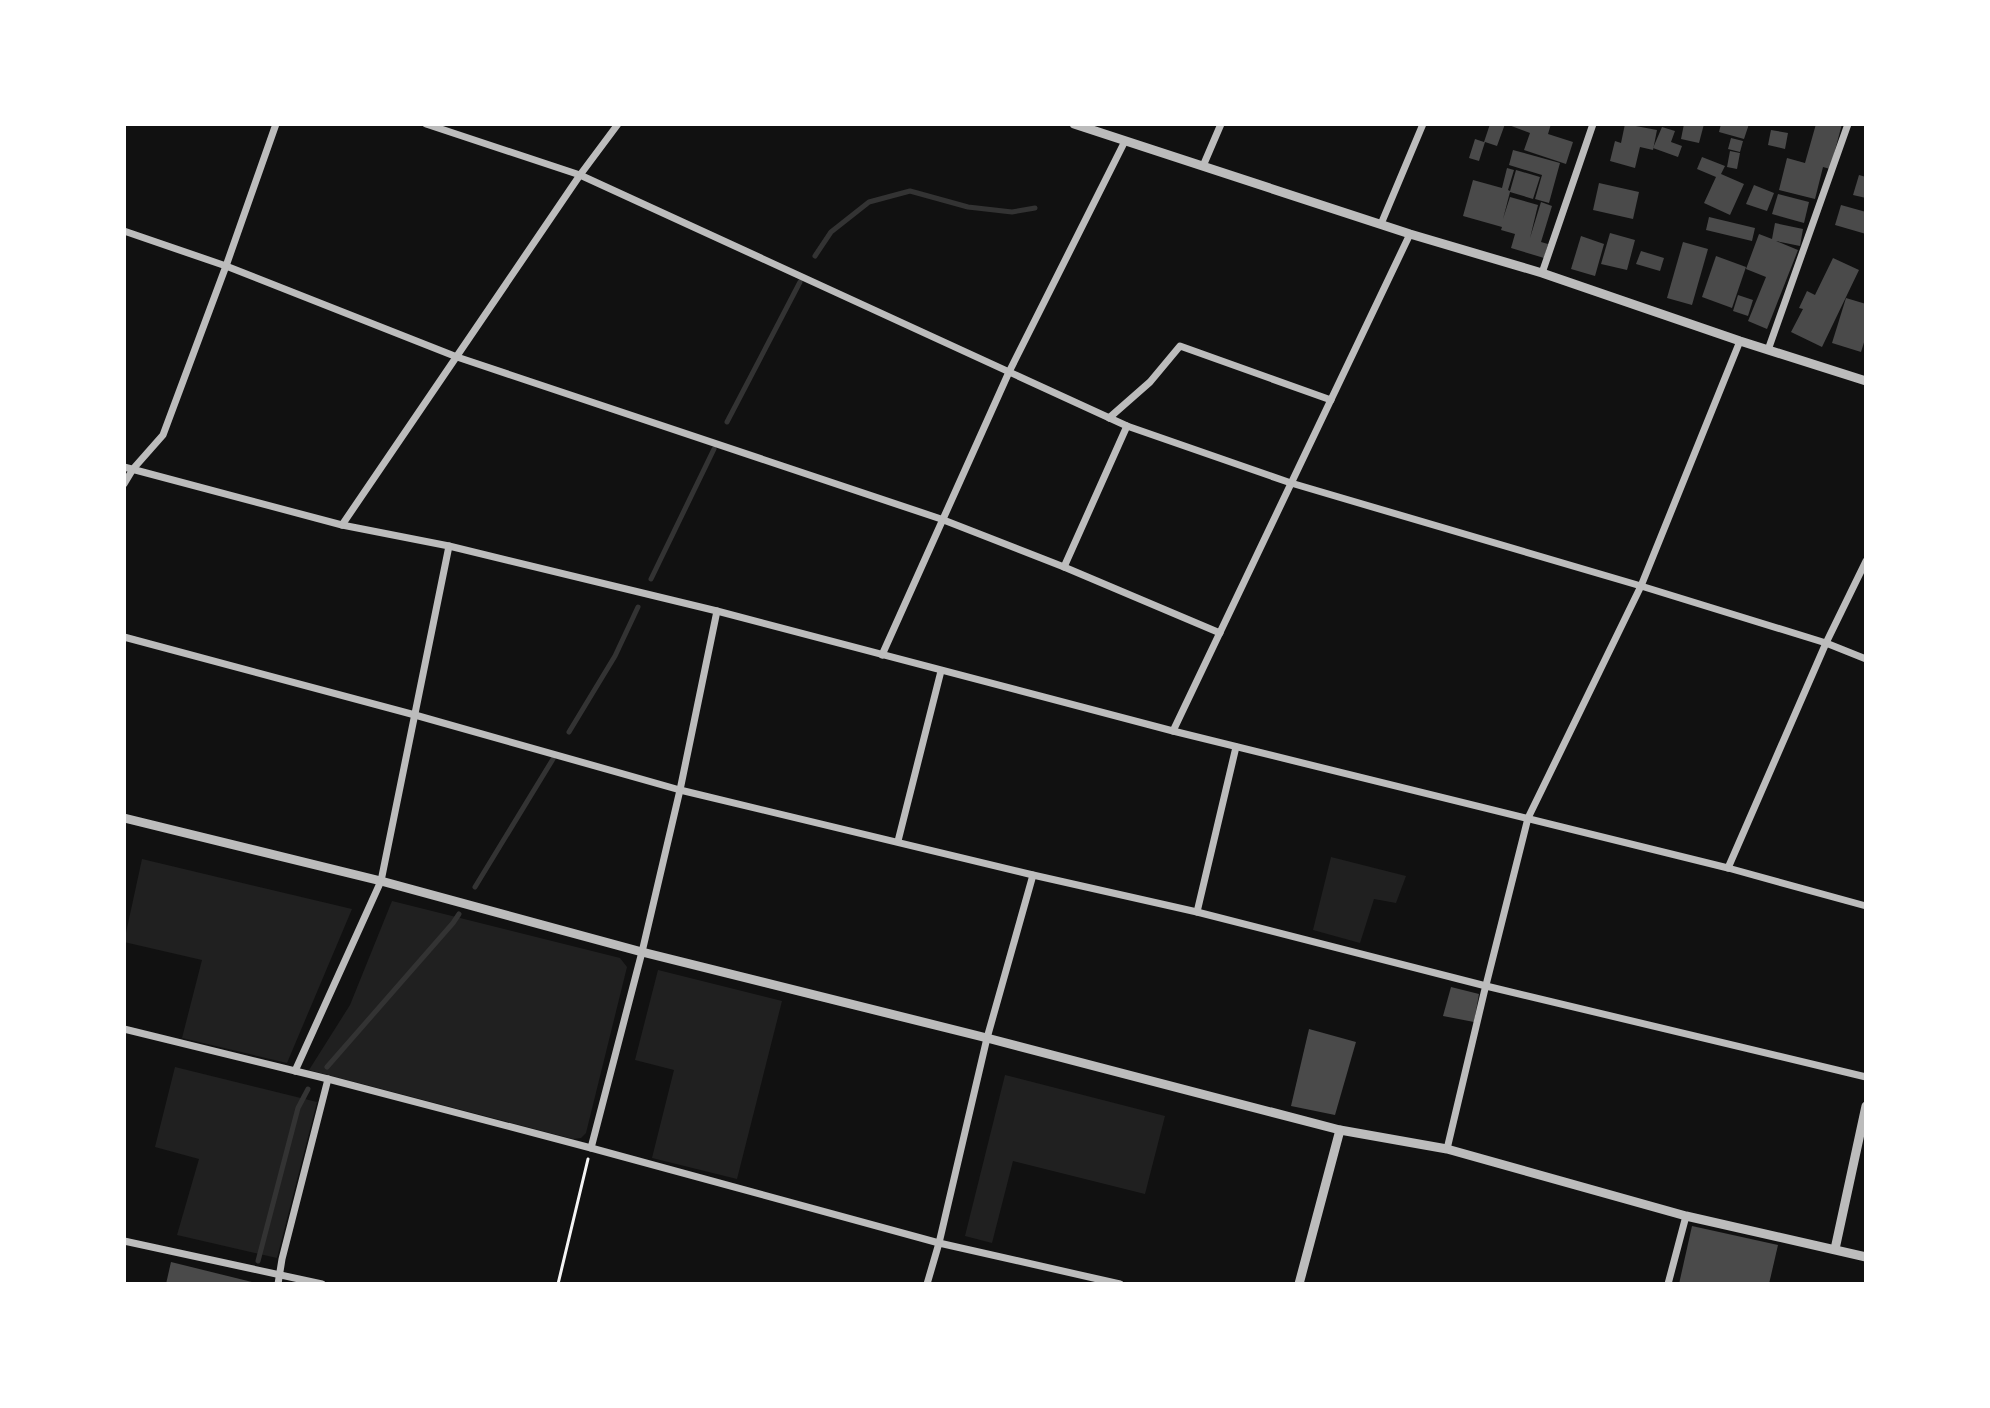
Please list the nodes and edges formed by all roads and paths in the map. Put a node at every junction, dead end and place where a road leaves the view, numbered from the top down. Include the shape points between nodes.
1 (276, 124) edge
2 (426, 124) edge
3 (618, 124) edge
4 (1074, 124) edge
5 (1221, 124) edge
6 (1423, 124) edge
7 (1593, 124) edge
8 (1848, 124) edge
9 (1125, 141) junction
10 (1203, 166) junction
11 (580, 175) junction
12 (1381, 224) junction
13 (124, 231) edge
14 (1410, 234) junction
15 (226, 266) junction
16 (1542, 273) junction
17 (1740, 341) junction
18 (1768, 350) junction
19 (457, 357) junction
20 (1009, 372) junction
21 (1866, 381) edge
22 (1331, 400) junction
23 (1109, 418) junction
24 (1127, 426) junction
25 (128, 468) edge
26 (1291, 483) junction
27 (124, 484) edge
28 (941, 519) junction
29 (342, 525) junction
30 (449, 546) junction
31 (1866, 561) edge
32 (1064, 567) junction
33 (1641, 586) junction
34 (717, 611) junction
35 (1220, 633) junction
36 (124, 637) edge
37 (1826, 643) junction
38 (882, 655) junction
39 (1866, 659) edge
40 (941, 671) junction
41 (415, 715) junction
42 (1173, 731) junction
43 (1236, 747) junction
44 (680, 790) junction
45 (124, 818) edge
46 (1528, 818) junction
47 (898, 841) junction
48 (1728, 868) junction
49 (1033, 875) junction
50 (381, 881) junction
51 (1866, 906) edge
52 (1197, 912) junction
53 (642, 952) junction
54 (1486, 986) junction
55 (124, 1029) edge
56 (987, 1038) junction
57 (295, 1071) junction
58 (1866, 1077) edge
59 (328, 1079) junction
60 (1866, 1106) edge
61 (1340, 1130) junction
62 (591, 1148) junction
63 (1447, 1149) junction
64 (1686, 1216) junction
65 (124, 1241) edge
66 (939, 1243) junction
67 (1835, 1249) junction
68 (1866, 1257) edge
69 (281, 1274) junction
70 (278, 1284) edge
71 (322, 1284) edge
72 (558, 1284) edge
73 (927, 1284) edge
74 (1120, 1284) edge
75 (1299, 1284) edge
76 (1668, 1284) edge

1 - 15 street
2 - 11 street
3 - 11 street
4 - 9 street
5 - 10 street
6 - 12 street
7 - 16 street
8 - 18 street
9 - 10 street
9 - 20 street
10 - 12 street
11 - 19 street
11 - 20 street
12 - 14 street
13 - 15 street
14 - 16 street
14 - 22 street
15 - 19 street
15 - 25 street via 163,435
16 - 17 street
17 - 18 street
17 - 33 street
18 - 21 street
19 - 28 street
19 - 29 street
20 - 23 street
20 - 28 street
22 - 23 street via 1180,346
22 - 26 street
23 - 24 street
24 - 26 street
24 - 32 street
25 - 27 street
25 - 29 street
26 - 33 street
26 - 35 street
28 - 32 street
28 - 38 street
29 - 30 street
30 - 34 street
30 - 41 street
31 - 37 street
32 - 35 street
33 - 37 street
33 - 46 street
34 - 38 street
34 - 44 street
35 - 42 street
36 - 41 street
37 - 39 street
37 - 48 street
38 - 40 street
40 - 42 street
40 - 47 street
41 - 44 street
41 - 50 street
42 - 43 street
43 - 46 street
43 - 52 street
44 - 47 street
44 - 53 street
45 - 50 street
46 - 48 street
46 - 54 street
47 - 49 street
48 - 51 street
49 - 52 street
49 - 56 street
50 - 53 street
50 - 57 street
52 - 54 street
53 - 56 street
53 - 62 street
54 - 58 street
54 - 63 street
55 - 57 street
56 - 61 street
56 - 66 street
57 - 59 street
59 - 62 street
59 - 69 street
60 - 67 street
61 - 63 street
61 - 75 street
62 - 66 street
62 - 72 path
63 - 64 street
64 - 67 street
64 - 76 street
65 - 69 street
66 - 73 street
66 - 74 street
67 - 68 street
69 - 70 street
69 - 71 street

